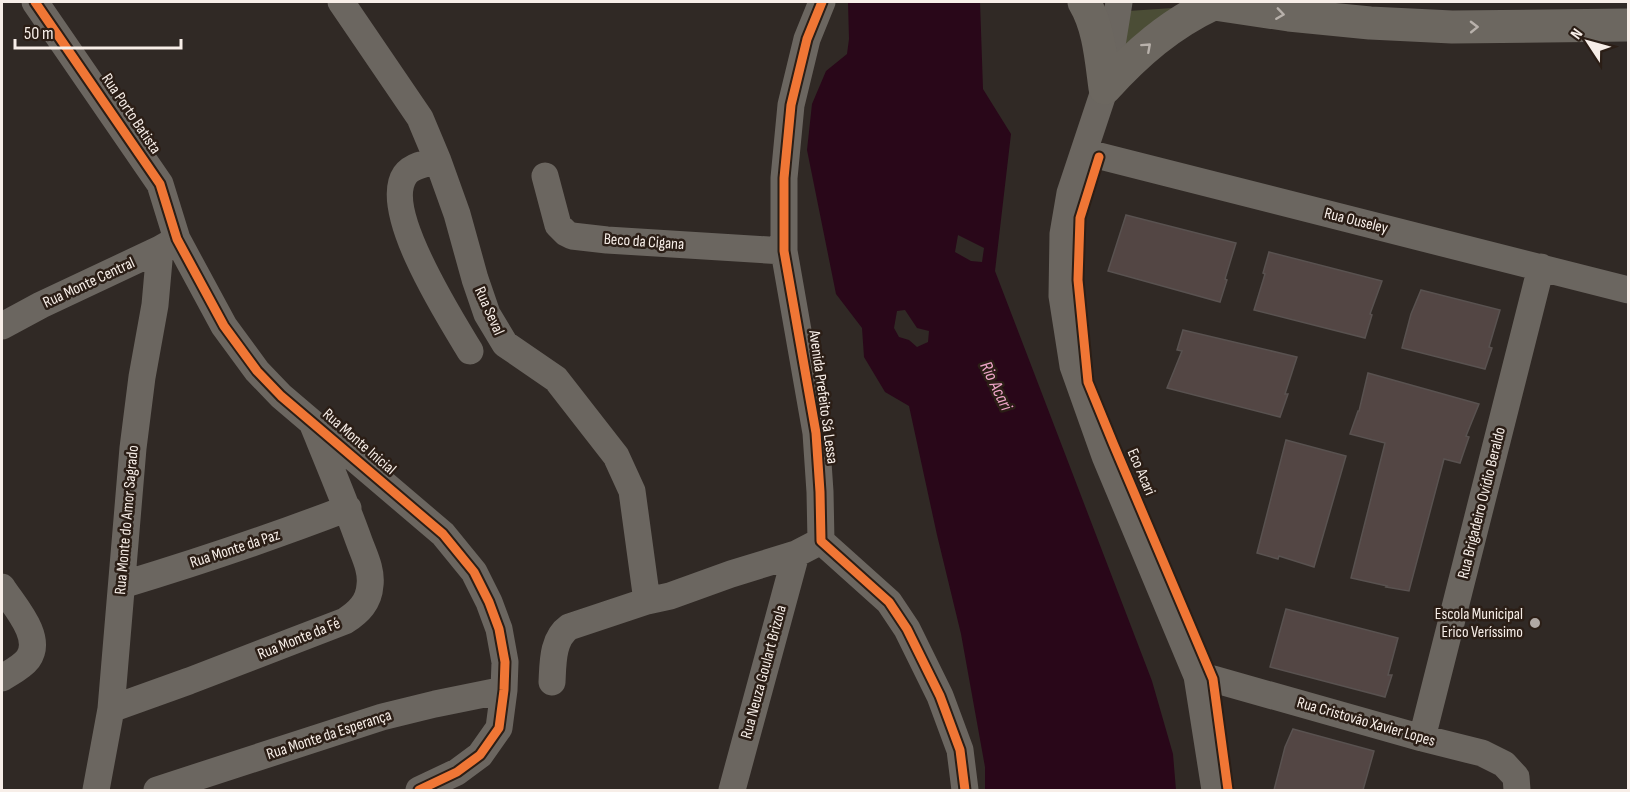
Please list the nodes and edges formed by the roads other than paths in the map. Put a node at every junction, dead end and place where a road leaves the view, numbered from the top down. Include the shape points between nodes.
1 (35, 2) edge
2 (341, 2) edge
3 (822, 2) edge
4 (1084, 2) edge
5 (1119, 2) edge
6 (1207, 3) edge
7 (1629, 25) edge
8 (1105, 88) junction
9 (1084, 152) junction
10 (438, 161) junction
11 (545, 176) dead end
12 (160, 184) joint
13 (169, 244) junction
14 (784, 251) junction
15 (1541, 267) junction
16 (1629, 290) edge
17 (2, 326) edge
18 (470, 351) dead end
19 (311, 420) junction
20 (348, 508) junction
21 (820, 541) junction
22 (796, 554) junction
23 (122, 585) junction
24 (2, 587) edge
25 (646, 601) junction
26 (1197, 676) junction
27 (2, 678) edge
28 (552, 682) dead end
29 (504, 690) junction
30 (111, 708) junction
31 (1422, 738) junction
32 (96, 790) edge
33 (157, 790) edge
34 (419, 790) edge
35 (732, 790) edge
36 (965, 790) edge
37 (1215, 790) edge
38 (1517, 790) edge

1 - 12 street, Rua Porto Batista
2 - 10 street, Rua Seval via 420,118
3 - 14 street, Avenida Prefeito Sá Lessa via 807,39 791,105 783,178
4 - 8 main road via 1095,29
5 - 8 street
6 -> 7 main road via 1370,23 1452,27
8 -> 6 main road via 1160,35
8 - 9 street
9 - 15 street, Rua Ouseley
9 - 26 street via 1070,193 1063,234 1062,296 1073,366 1105,456
10 - 18 street via 409,171 399,200 403,220 431,286
10 - 25 street, Rua Seval via 487,314 505,344 556,379 616,456 632,491
11 - 14 street, Beco da Cigana via 558,225 572,236
12 - 13 street, Rua Monte Inicial
13 - 17 street, Rua Monte Central
13 - 19 street, Rua Monte Inicial via 257,371
13 - 23 street, Rua Monte do Amor Sagrado via 142,377
14 - 21 street, Avenida Prefeito Sá Lessa via 816,433
15 - 16 street, Rua Ouseley
15 - 31 street, Rua Brigadeiro Ovídio Beraldo
19 - 20 street, Rua Monte da Fé
19 - 29 street, Rua Monte Inicial via 443,534 474,572 499,629 505,662
20 - 23 street, Rua Monte da Paz via 244,547
20 - 30 street, Rua Monte da Fé via 371,584 367,601 356,614 290,644
21 - 22 street
21 - 36 street via 889,602 908,630 940,696 960,750
22 - 25 street
22 - 35 street, Rua Neuza Goulart Brizola
23 - 30 street, Rua Monte do Amor Sagrado
24 - 27 street via 33,636 34,649 28,660
25 - 28 street via 564,630 553,663
26 - 31 street, Rua Cristovão Xavier Lopes
26 - 37 street
29 - 33 street, Rua Monte da Esperança via 382,717
29 - 34 street, Rua Monte Inicial via 499,728 480,755 457,772
30 - 32 street, Rua Monte do Amor Sagrado
31 - 38 street, Rua Cristovão Xavier Lopes via 1482,753 1504,764 1516,777

